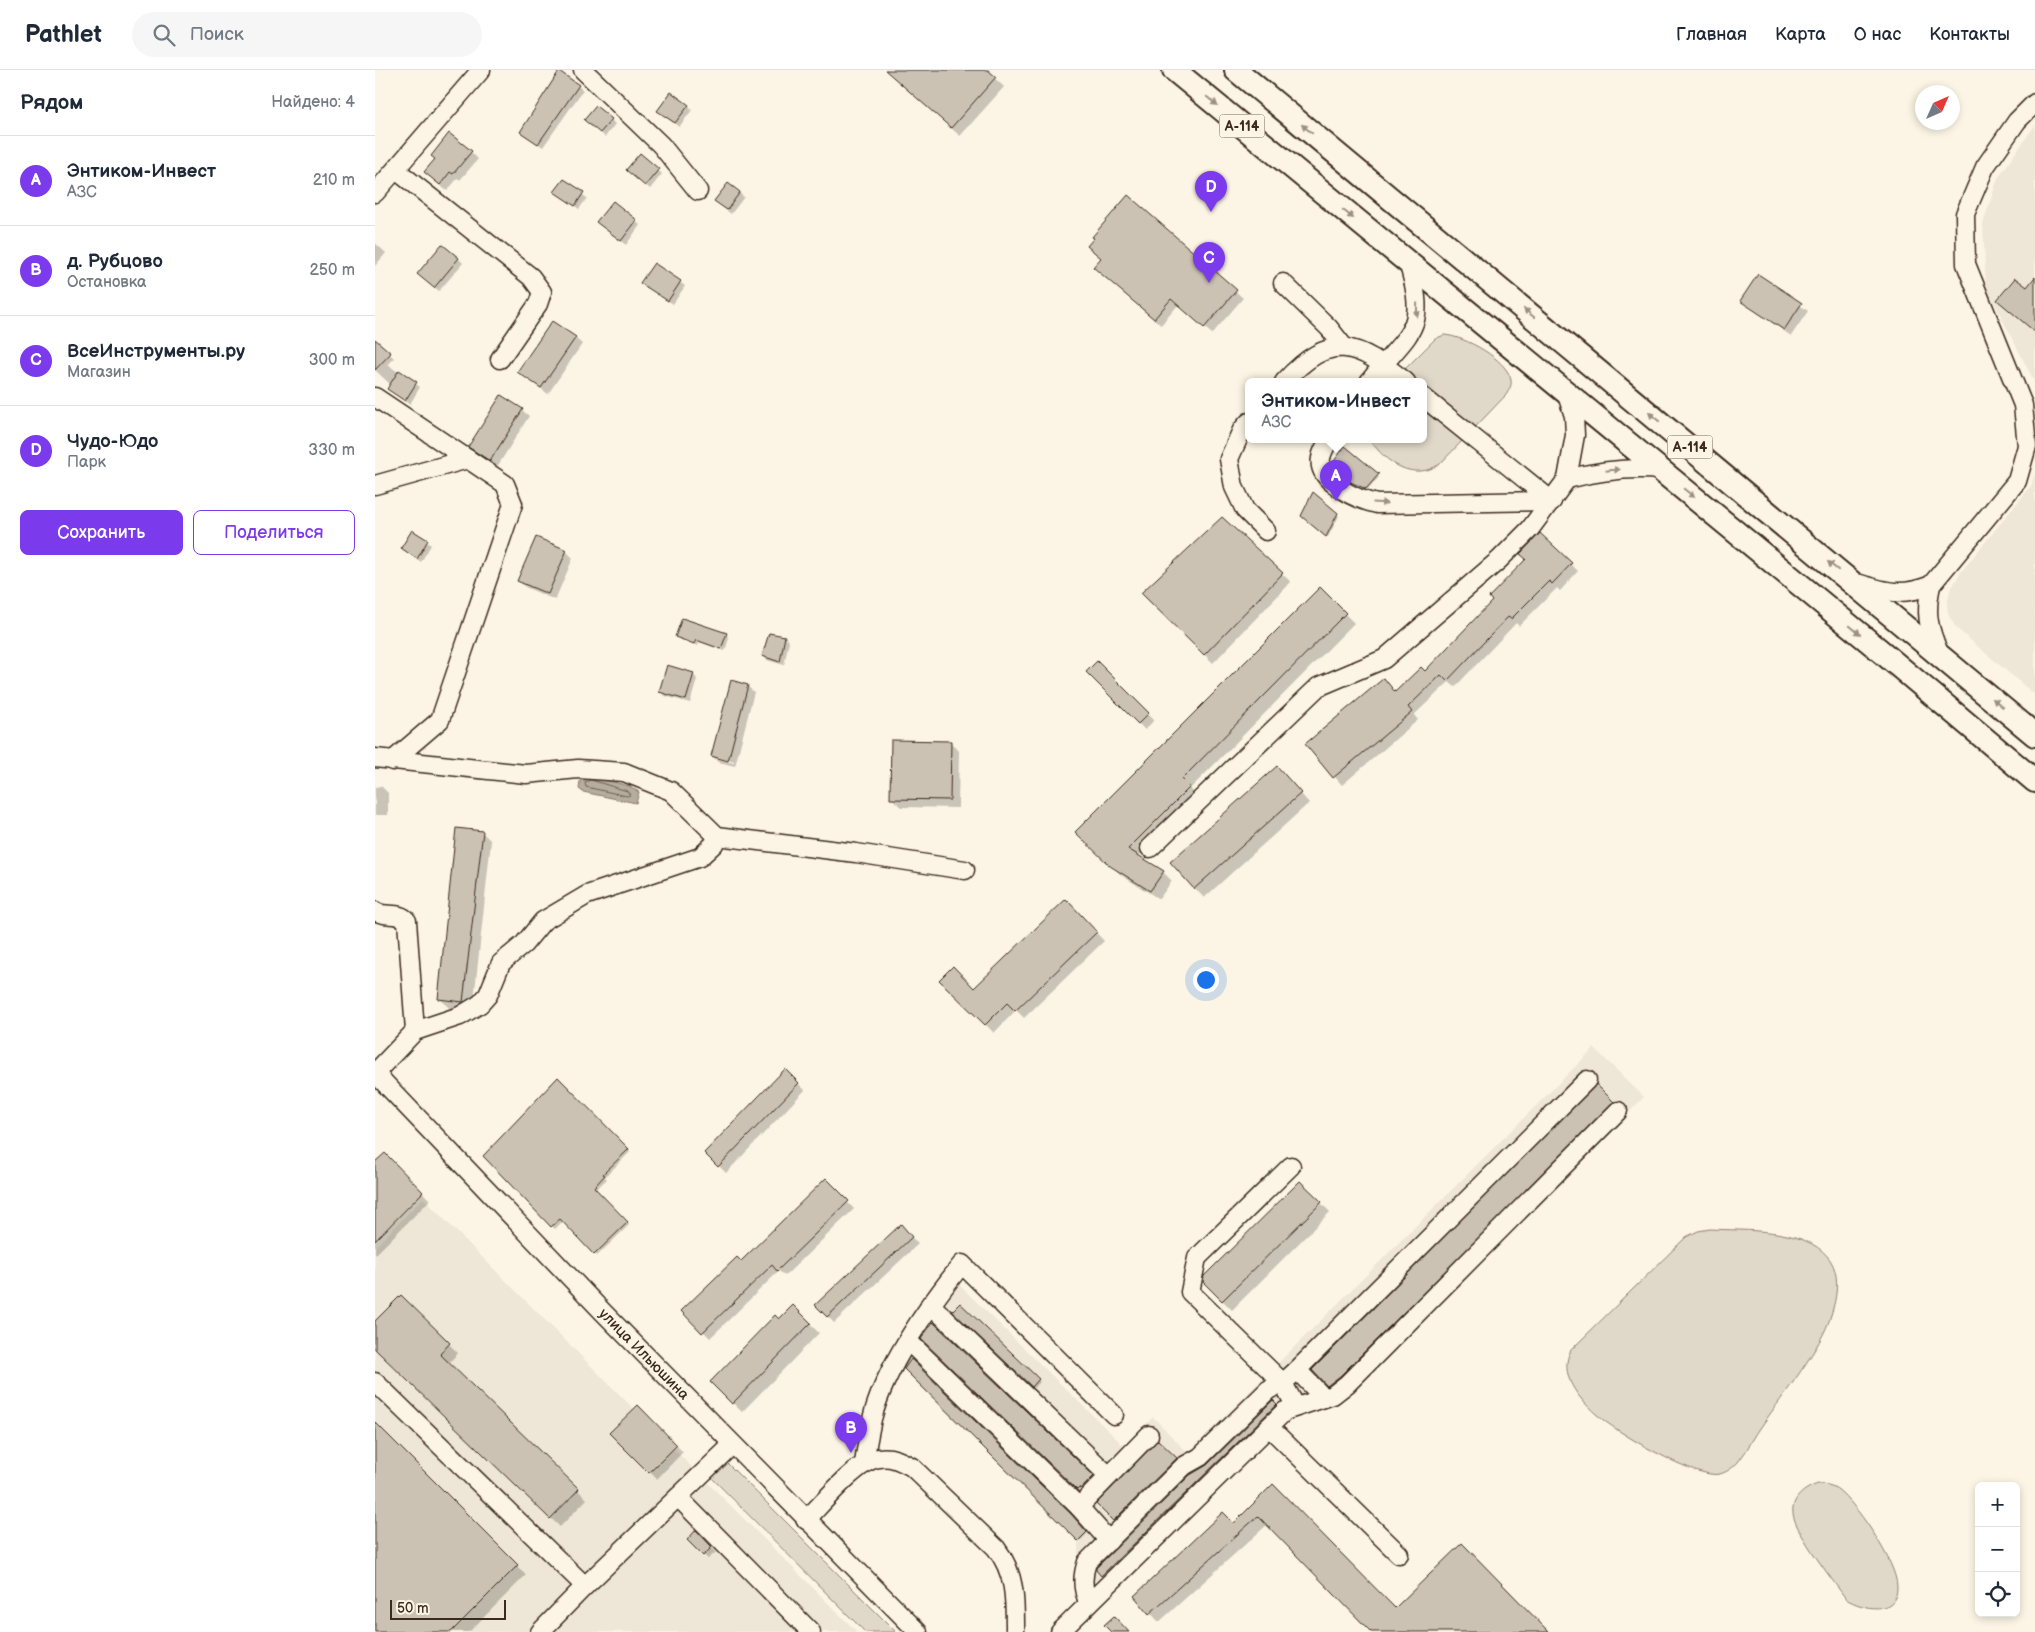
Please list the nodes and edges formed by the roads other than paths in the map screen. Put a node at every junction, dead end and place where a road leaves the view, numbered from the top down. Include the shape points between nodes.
1 (481, 70) edge
2 (583, 70) edge
3 (1174, 70) edge
4 (1236, 70) edge
5 (2035, 102) edge
6 (396, 170) junction
7 (698, 191) dead end
8 (375, 193) edge
9 (1408, 262) junction
10 (1283, 283) dead end
11 (1345, 347) junction
12 (500, 359) dead end
13 (1383, 364) junction
14 (1288, 378) edge
15 (1372, 378) edge
16 (1401, 378) edge
17 (1566, 392) junction
18 (375, 397) edge
19 (1427, 400) edge
20 (1245, 427) edge
21 (1328, 443) edge
22 (468, 459) junction
23 (1660, 470) junction
24 (1567, 479) junction
25 (375, 485) edge
26 (1552, 501) junction
27 (1265, 531) dead end
28 (1853, 582) junction
29 (1931, 585) junction
30 (1939, 653) junction
31 (2035, 735) edge
32 (383, 759) edge
33 (2035, 781) edge
34 (717, 836) junction
35 (1150, 848) dead end
36 (965, 870) dead end
37 (375, 911) edge
38 (415, 1031) junction
39 (375, 1073) edge
40 (1587, 1080) dead end
41 (1618, 1111) dead end
42 (1291, 1166) dead end
43 (930, 1304) junction
44 (908, 1342) junction
45 (1297, 1370) junction
46 (375, 1382) edge
47 (1283, 1383) junction
48 (1324, 1398) junction
49 (1297, 1407) junction
50 (1114, 1415) dead end
51 (1269, 1427) junction
52 (1149, 1435) dead end
53 (732, 1445) junction
54 (864, 1464) junction
55 (1109, 1476) junction
56 (678, 1497) junction
57 (1079, 1507) junction
58 (806, 1520) junction
59 (1109, 1541) junction
60 (1399, 1554) dead end
61 (585, 1586) junction
62 (1089, 1603) junction
63 (540, 1632) edge
64 (811, 1632) edge
65 (918, 1632) edge
66 (1015, 1632) edge
67 (1060, 1632) edge

1 - 6 street
2 - 7 street via 661,144
3 -> 9 main road, А-114
28 -> 4 main road, А-114
5 - 29 street via 2017,121 1985,167 1965,214 1966,264 2023,405 2027,446 2017,480
6 - 8 street
6 - 12 street via 531,277 542,292 538,304
9 -> 13 street via 1417,296 1417,322
9 - 17 main road, А-114
10 - 11 street
11 - 13 street via 1365,352
11 - 14 street via 1322,350
13 - 15 street
13 - 16 street
17 - 23 main road, А-114
17 - 24 street via 1574,416 1575,435
18 - 22 street
19 - 26 street
20 - 27 street via 1229,459 1234,487 1245,510
21 -> 26 street via 1320,465 1324,473 1347,494 1363,501 1377,504
22 - 25 street
22 - 32 street via 505,484 513,504 440,720
24 -> 23 street via 1597,471
23 -> 33 main road, А-114
24 - 26 street
26 - 35 street via 1499,560 1384,659 1318,687
28 - 29 street via 1886,592 1912,592
28 - 30 main road, А-114
29 - 30 street via 1927,606 1928,629
31 -> 30 main road, А-114
32 - 34 street via 526,774 578,769 624,772 671,791
34 - 36 street
34 - 38 street via 714,844 700,857 587,895 558,911 501,963 488,995 479,1004 460,1016
37 - 38 street via 402,916 407,921
38 - 39 street
39 - 53 street, улица Ильюшина
40 - 45 street
41 - 48 street via 1347,1384
42 - 47 street via 1197,1258 1190,1292
43 - 44 street
43 - 50 street via 962,1264
43 - 55 street
44 - 54 street via 885,1385 873,1417
44 - 57 street
45 - 47 street
45 - 48 street
46 - 61 street
47 - 49 street
47 - 59 street via 1268,1390 1200,1457 1184,1466
48 - 49 street
49 - 51 street via 1285,1411
51 - 60 street
51 - 62 street
52 - 55 street
53 - 56 street
53 - 58 street, улица Ильюшина
54 - 58 street
54 - 66 street via 878,1458 896,1458 912,1467 996,1548 1006,1560 1011,1574 1015,1592
55 - 57 street
56 - 61 street
56 - 64 street
57 - 59 street
58 - 65 street, улица Ильюшина
59 - 62 street via 1087,1562 1084,1571 1083,1589
61 - 63 street
62 - 67 street

